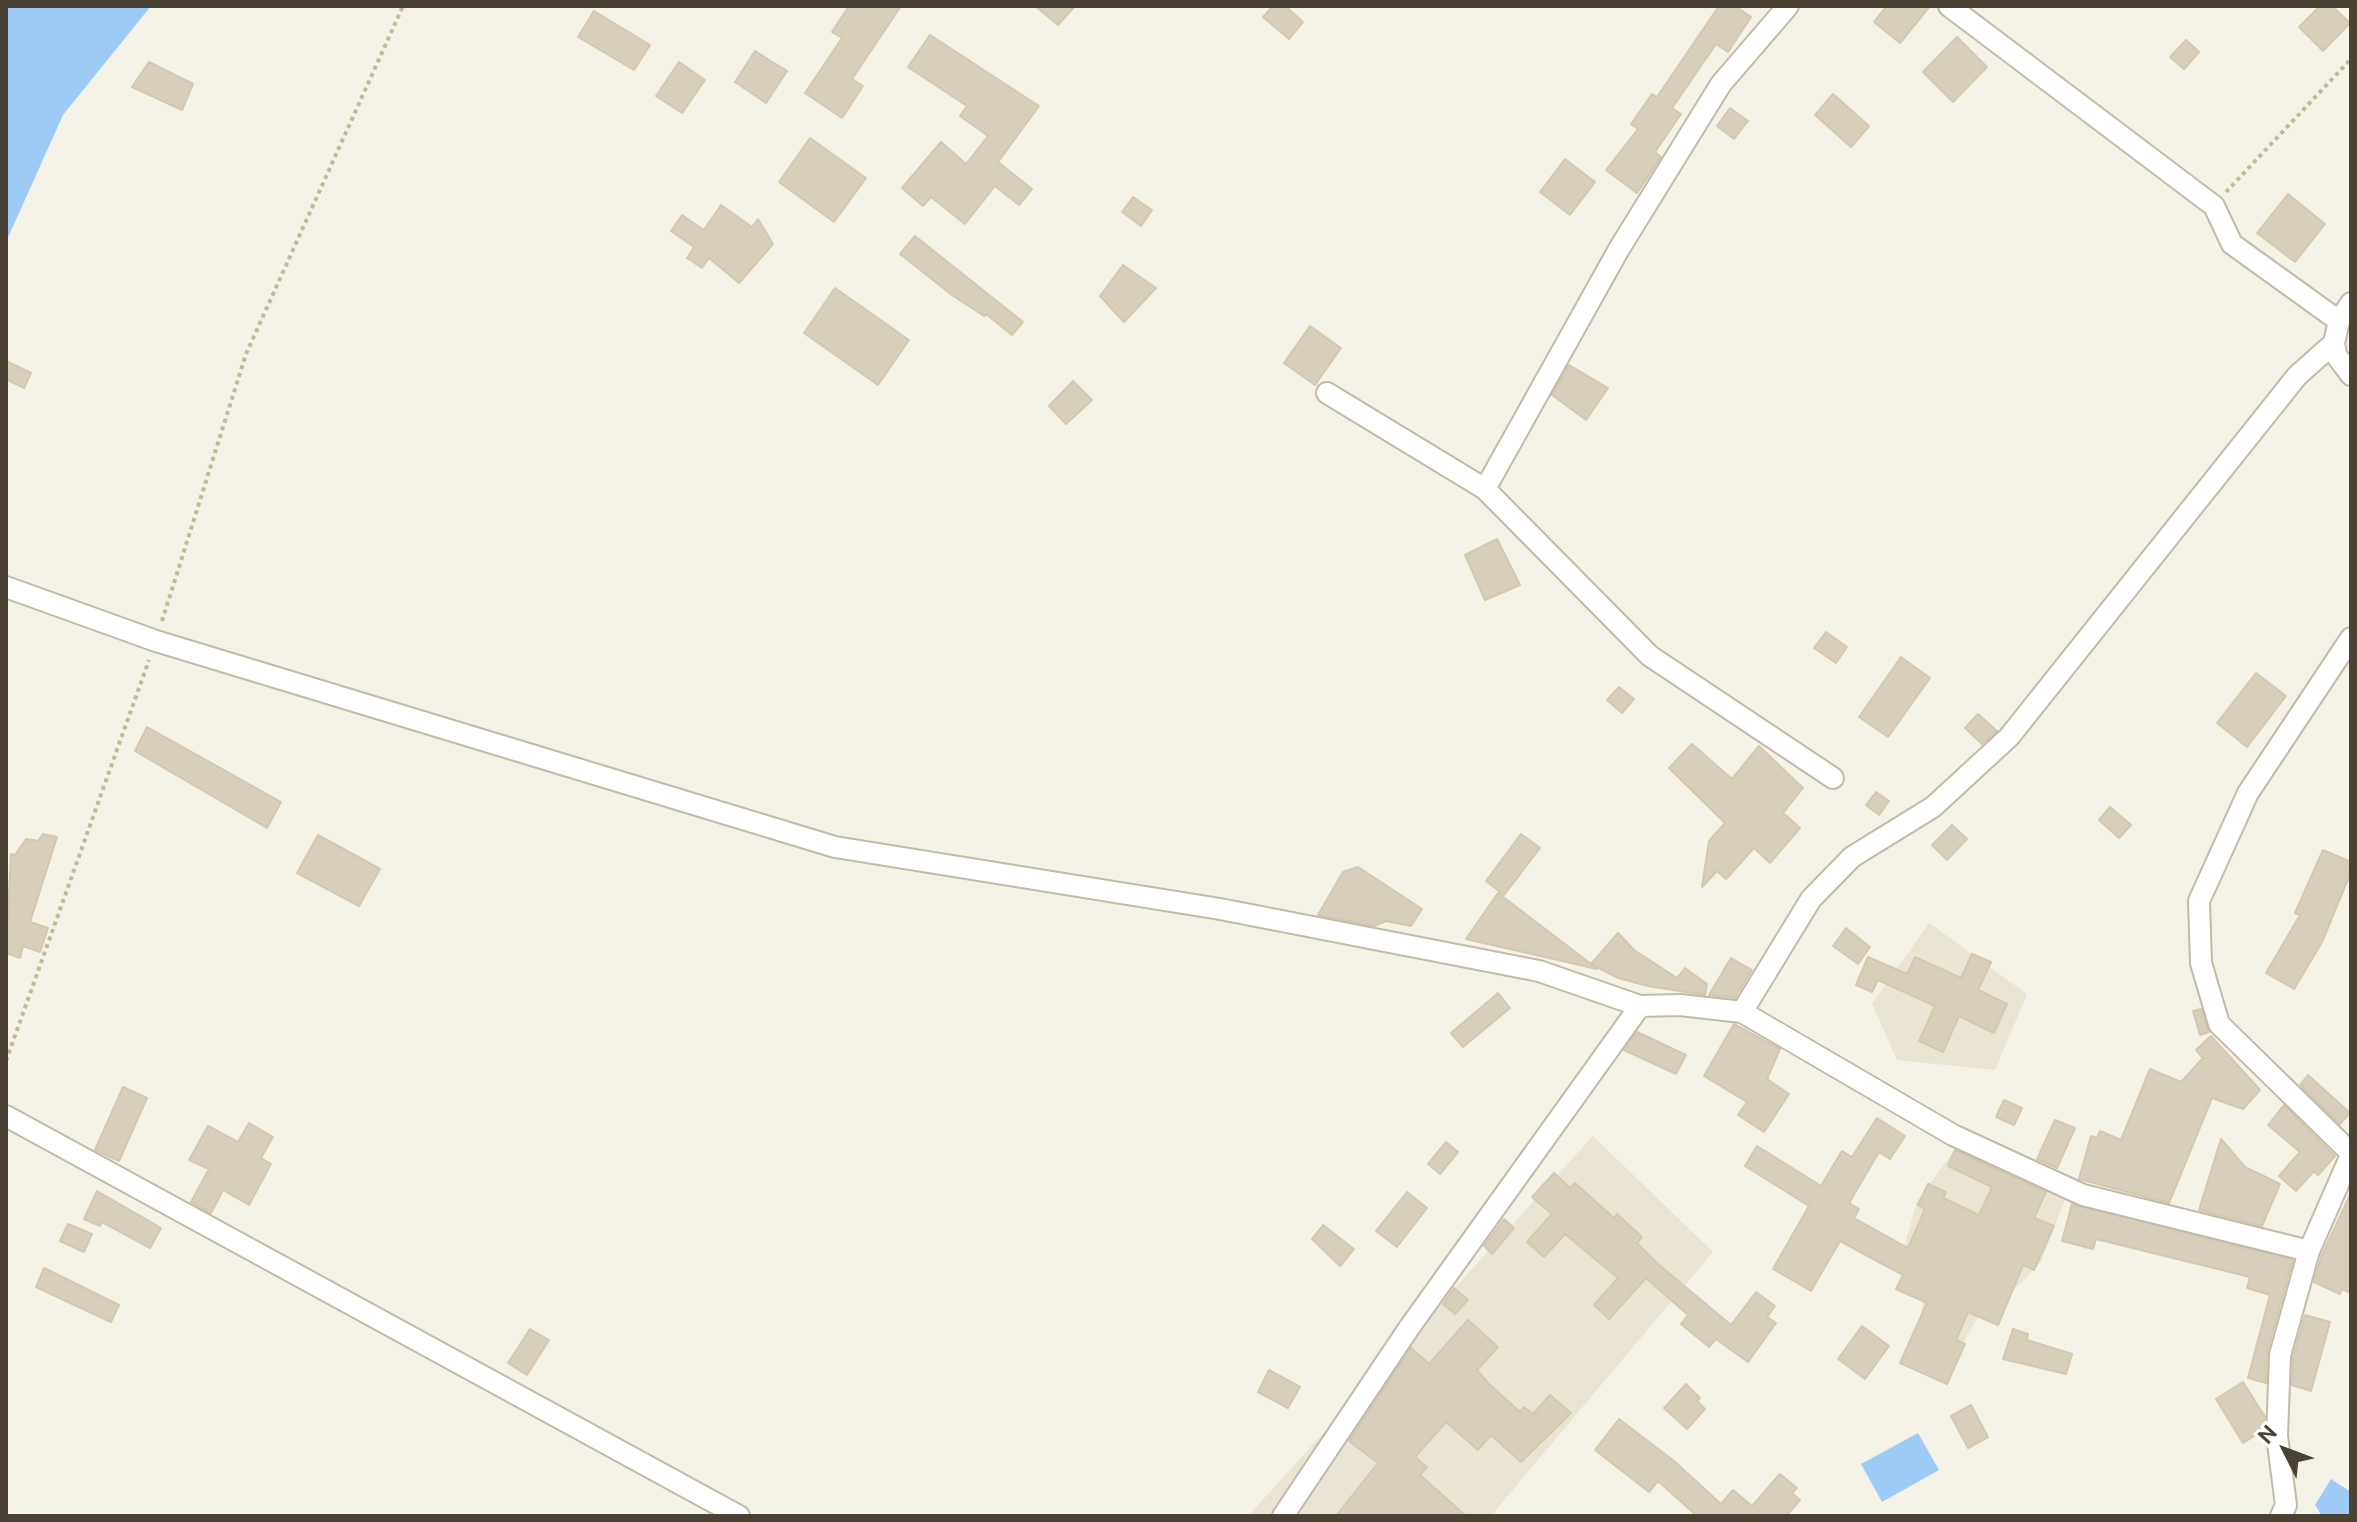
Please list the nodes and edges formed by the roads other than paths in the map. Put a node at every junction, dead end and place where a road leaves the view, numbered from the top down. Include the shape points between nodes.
1 (1788, 6) edge
2 (1949, 6) edge
3 (2351, 303) edge
4 (2339, 321) junction
5 (2334, 343) junction
6 (2351, 375) edge
7 (1327, 393) dead end
8 (1485, 489) junction
9 (6, 587) edge
10 (2351, 638) edge
11 (1833, 778) dead end
12 (1640, 1006) junction
13 (1742, 1012) junction
14 (6, 1116) edge
15 (2351, 1154) edge
16 (2309, 1251) junction
17 (739, 1516) edge
18 (1283, 1516) edge
19 (2281, 1516) edge

1 - 8 street via 1721,84 1619,249
2 - 4 street via 2214,206 2232,244
3 - 4 street
4 - 5 street
5 - 6 street
5 - 13 street via 2297,376 2009,737 1933,807 1852,857 1811,899
7 - 8 street
8 - 11 street via 1650,656
9 - 12 street via 156,641 835,847 1220,909 1539,971
10 - 15 street via 2248,793 2199,901 2201,963 2219,1024
12 - 13 street
12 - 18 street via 1409,1328
13 - 16 street via 1953,1135 2083,1195
14 - 17 street
15 - 16 street
16 - 19 street via 2280,1355 2277,1436 2286,1505

